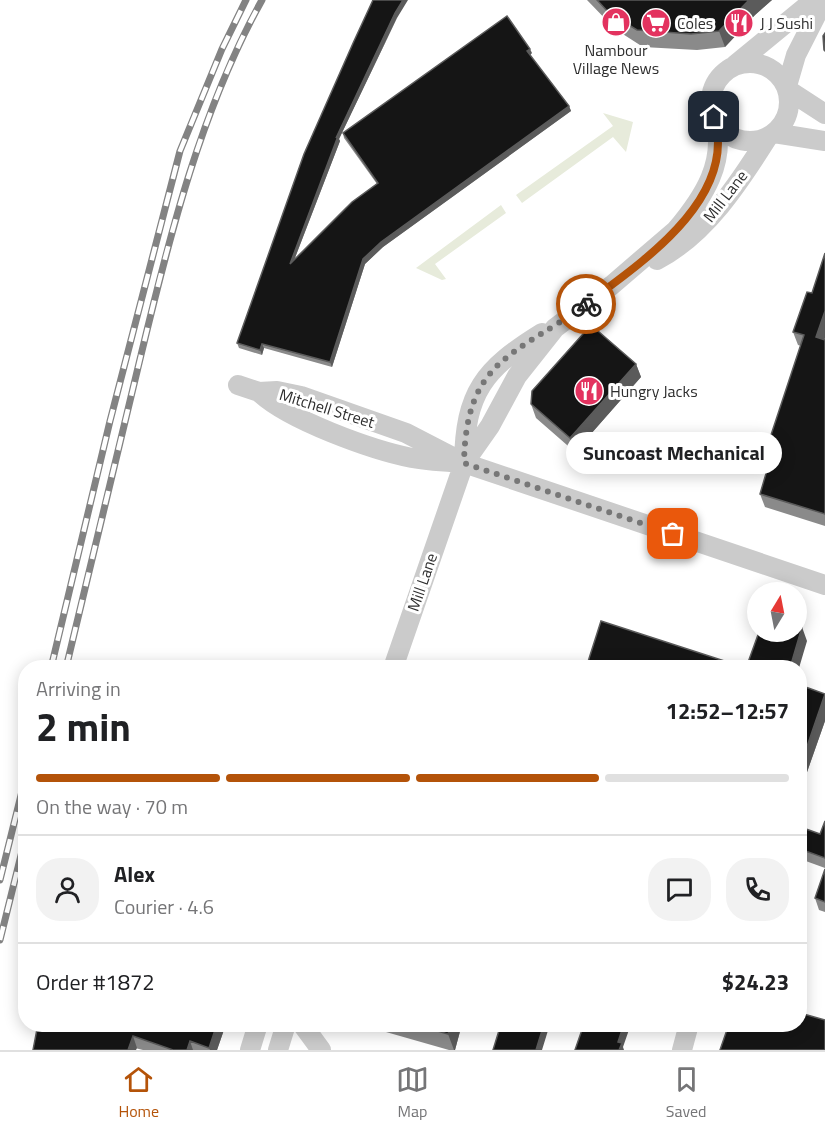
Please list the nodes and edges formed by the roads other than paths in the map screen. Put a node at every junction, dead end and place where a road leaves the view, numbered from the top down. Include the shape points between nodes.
1 (814, 0) edge
2 (824, 0) edge
3 (735, 65) junction
4 (788, 88) junction
5 (825, 114) edge
6 (714, 117) junction
7 (771, 135) junction
8 (825, 141) edge
9 (612, 285) junction
10 (238, 385) dead end
11 (464, 463) junction
12 (825, 585) edge
13 (396, 660) edge
14 (256, 1032) edge
15 (284, 1032) edge
16 (308, 1032) edge
17 (687, 1032) edge
18 (250, 1050) edge
19 (278, 1050) edge
20 (321, 1050) edge
21 (682, 1050) edge

1 - 3 street
2 - 4 street via 796,55
3 - 4 street via 765,65
3 - 6 street via 720,76 712,90
4 - 5 street
4 - 7 street via 788,114
6 - 7 street via 725,131 741,140
6 - 9 street, Mill Lane via 719,149 698,202 676,231
7 - 8 street
7 - 9 street, Mill Lane via 698,229 671,252
9 - 11 street, Mill Lane via 548,336 504,395 490,426
10 - 11 street, Mitchell Street via 259,392 288,413 364,443 411,457
11 - 12 street, Mitchell Street
11 - 13 street, Mill Lane
14 - 18 street
15 - 19 street
16 - 20 street
17 - 21 street

